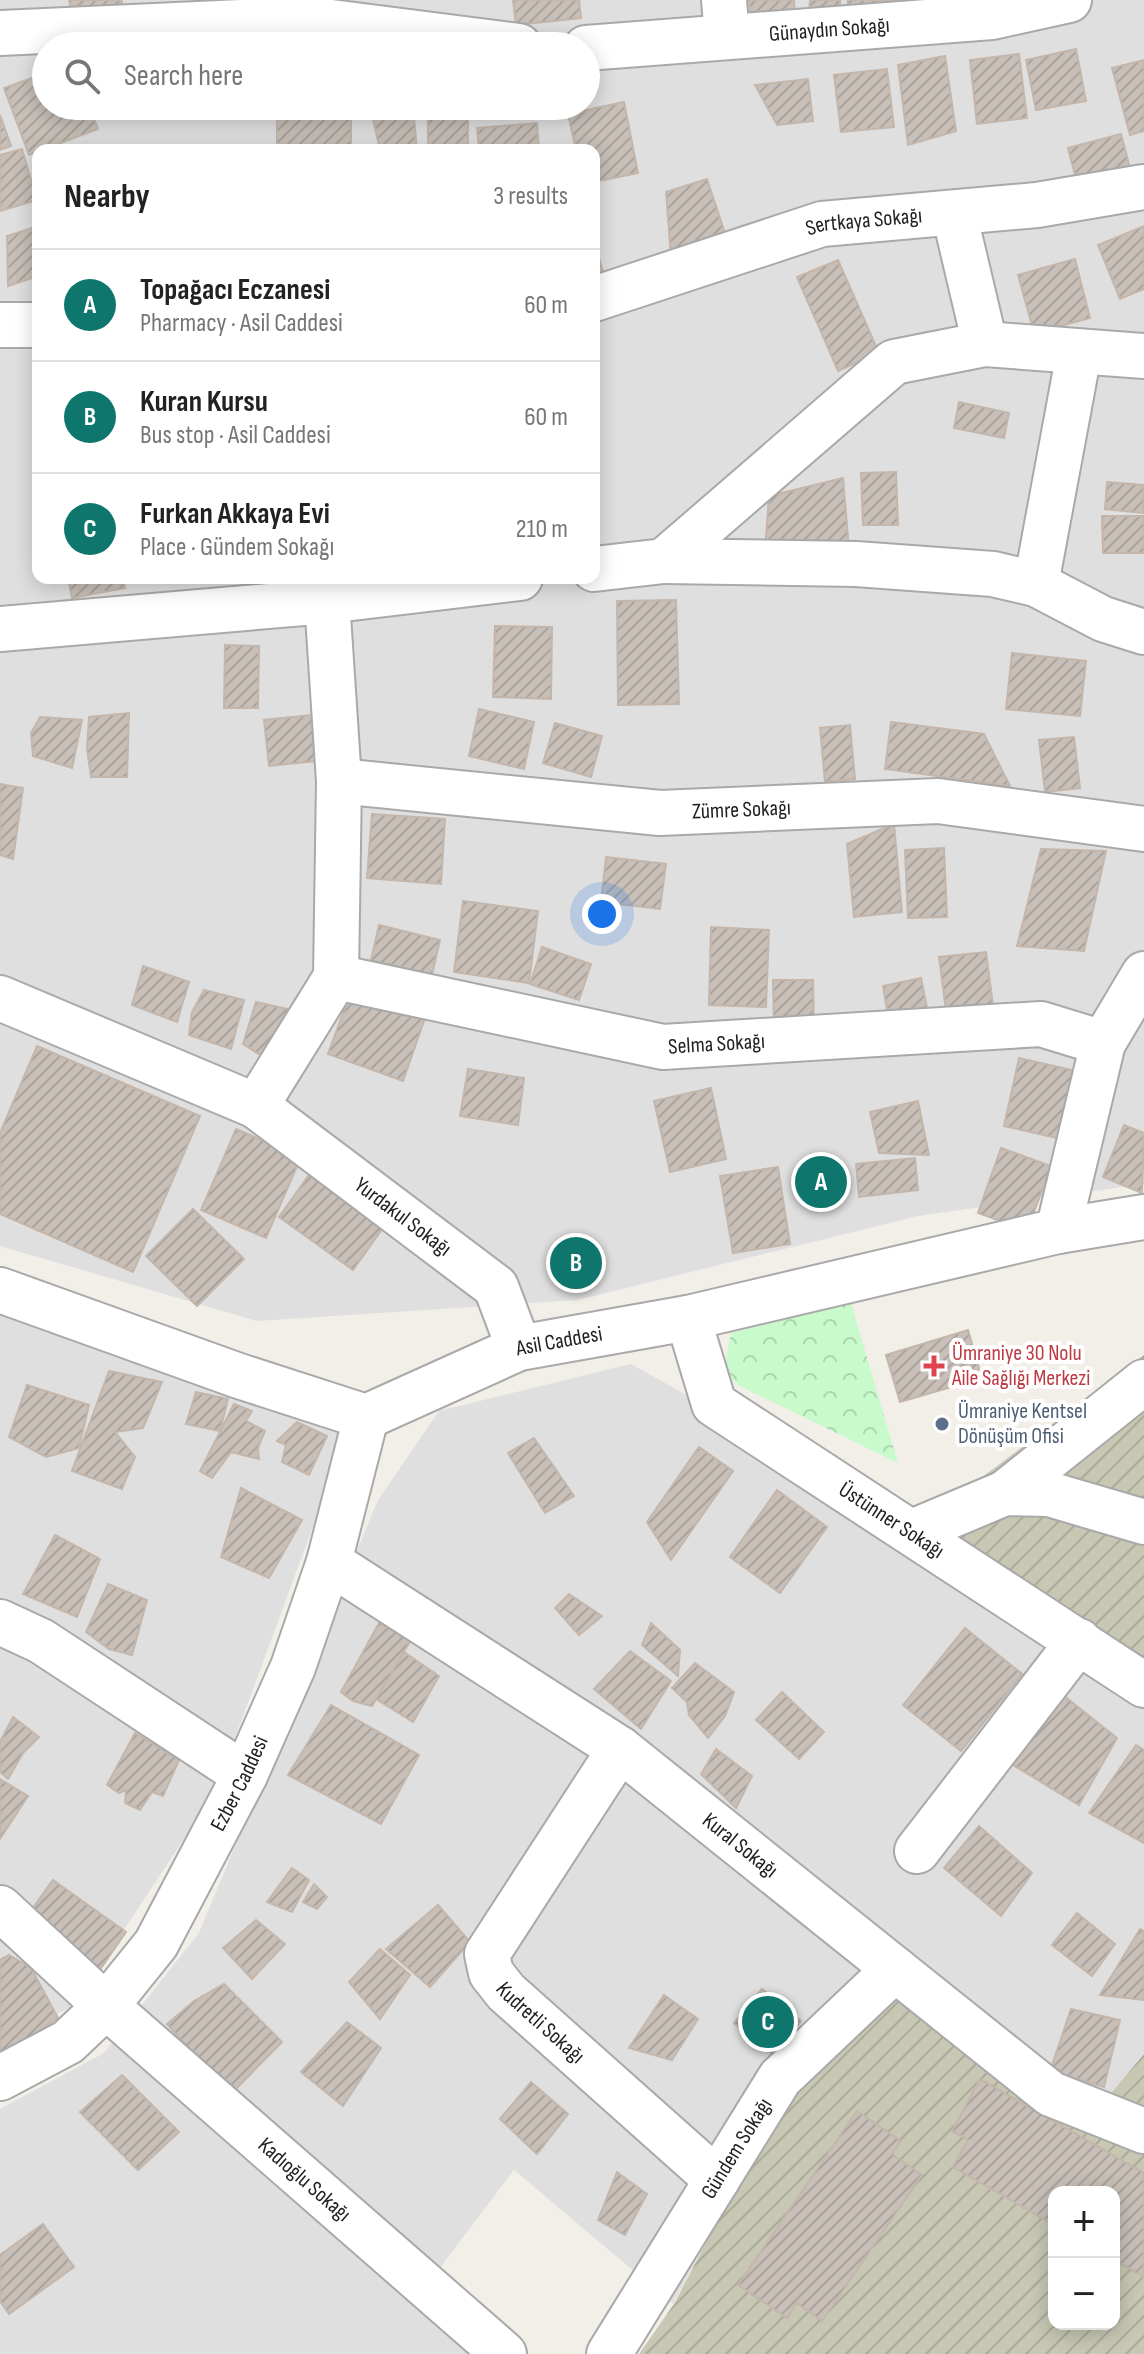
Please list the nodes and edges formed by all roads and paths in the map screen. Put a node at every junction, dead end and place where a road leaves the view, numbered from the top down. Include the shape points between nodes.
1 (1069, 0) edge
2 (306, 9) edge
3 (131, 13) edge
4 (725, 19) edge
5 (438, 32) edge
6 (0, 33) edge
7 (600, 45) edge
8 (1144, 187) edge
9 (954, 213) junction
10 (600, 297) edge
11 (0, 325) edge
12 (32, 325) edge
13 (985, 344) junction
14 (1079, 353) junction
15 (1144, 356) edge
16 (664, 561) junction
17 (600, 568) edge
18 (470, 584) edge
19 (1036, 584) junction
20 (327, 601) junction
21 (0, 629) edge
22 (1144, 632) edge
23 (339, 781) junction
24 (1144, 829) edge
25 (1144, 974) edge
26 (336, 977) junction
27 (0, 998) edge
28 (1103, 1043) junction
29 (256, 1106) junction
30 (1144, 1217) edge
31 (1058, 1231) junction
32 (0, 1290) edge
33 (688, 1318) junction
34 (519, 1348) junction
35 (1144, 1382) edge
36 (366, 1417) junction
37 (1005, 1493) junction
38 (1144, 1522) edge
39 (912, 1532) junction
40 (329, 1562) junction
41 (0, 1622) edge
42 (1079, 1641) junction
43 (1144, 1685) edge
44 (620, 1749) junction
45 (245, 1775) junction
46 (917, 1851) dead end
47 (0, 1908) edge
48 (895, 1969) junction
49 (106, 2006) junction
50 (0, 2078) edge
51 (1142, 2127) edge
52 (717, 2180) junction
53 (504, 2354) edge
54 (609, 2354) edge

1 - 4 street, Günaydın Sokağı via 992,17
2 - 3 street
2 - 5 street
3 - 6 street
4 - 7 street, Günaydın Sokağı
8 - 9 street, Sertkaya Sokağı
9 - 10 street, Sertkaya Sokağı via 822,224
9 - 13 street
11 - 12 street
13 - 14 street
13 - 16 street via 894,362
14 - 15 street
14 - 19 street
16 - 17 street
16 - 19 street via 856,564 993,574
18 - 20 street
19 - 22 street via 1103,619
20 - 21 street
20 - 23 street
23 - 24 street, Zümre Sokağı via 660,813 938,801
23 - 26 street
25 - 28 street
26 - 28 street, Selma Sokağı via 663,1047 1041,1024
26 - 29 street
27 - 29 street, Yurdakul Sokağı
28 - 31 street
29 - 34 street, Yurdakul Sokağı via 496,1287
30 - 31 street, Asil Caddesi
31 - 33 street, Asil Caddesi
32 - 36 street
33 - 34 street, Asil Caddesi
33 - 39 street, Üstünner Sokağı via 714,1404
34 - 36 street, Asil Caddesi
35 - 37 street
36 - 40 street, Ezber Caddesi
37 - 38 street via 1049,1494
37 - 39 street
39 - 42 street, Üstünner Sokağı
40 - 44 street, Kural Sokağı
40 - 45 street, Ezber Caddesi via 293,1667
41 - 45 street via 41,1641
42 - 43 street, Üstünner Sokağı
42 - 46 street
44 - 48 street, Kural Sokağı
44 - 52 street, Kudretli Sokağı via 487,1954 491,1973
45 - 49 street, Ezber Caddesi via 156,1944
47 - 49 street, Kadıoğlu Sokağı
48 - 51 street, Kural Sokağı via 1051,2094
48 - 52 street, Gündem Sokağı via 780,2078
49 - 50 street, Ezber Caddesi via 68,2042
49 - 53 street, Kadıoğlu Sokağı
52 - 54 street, Gündem Sokağı

